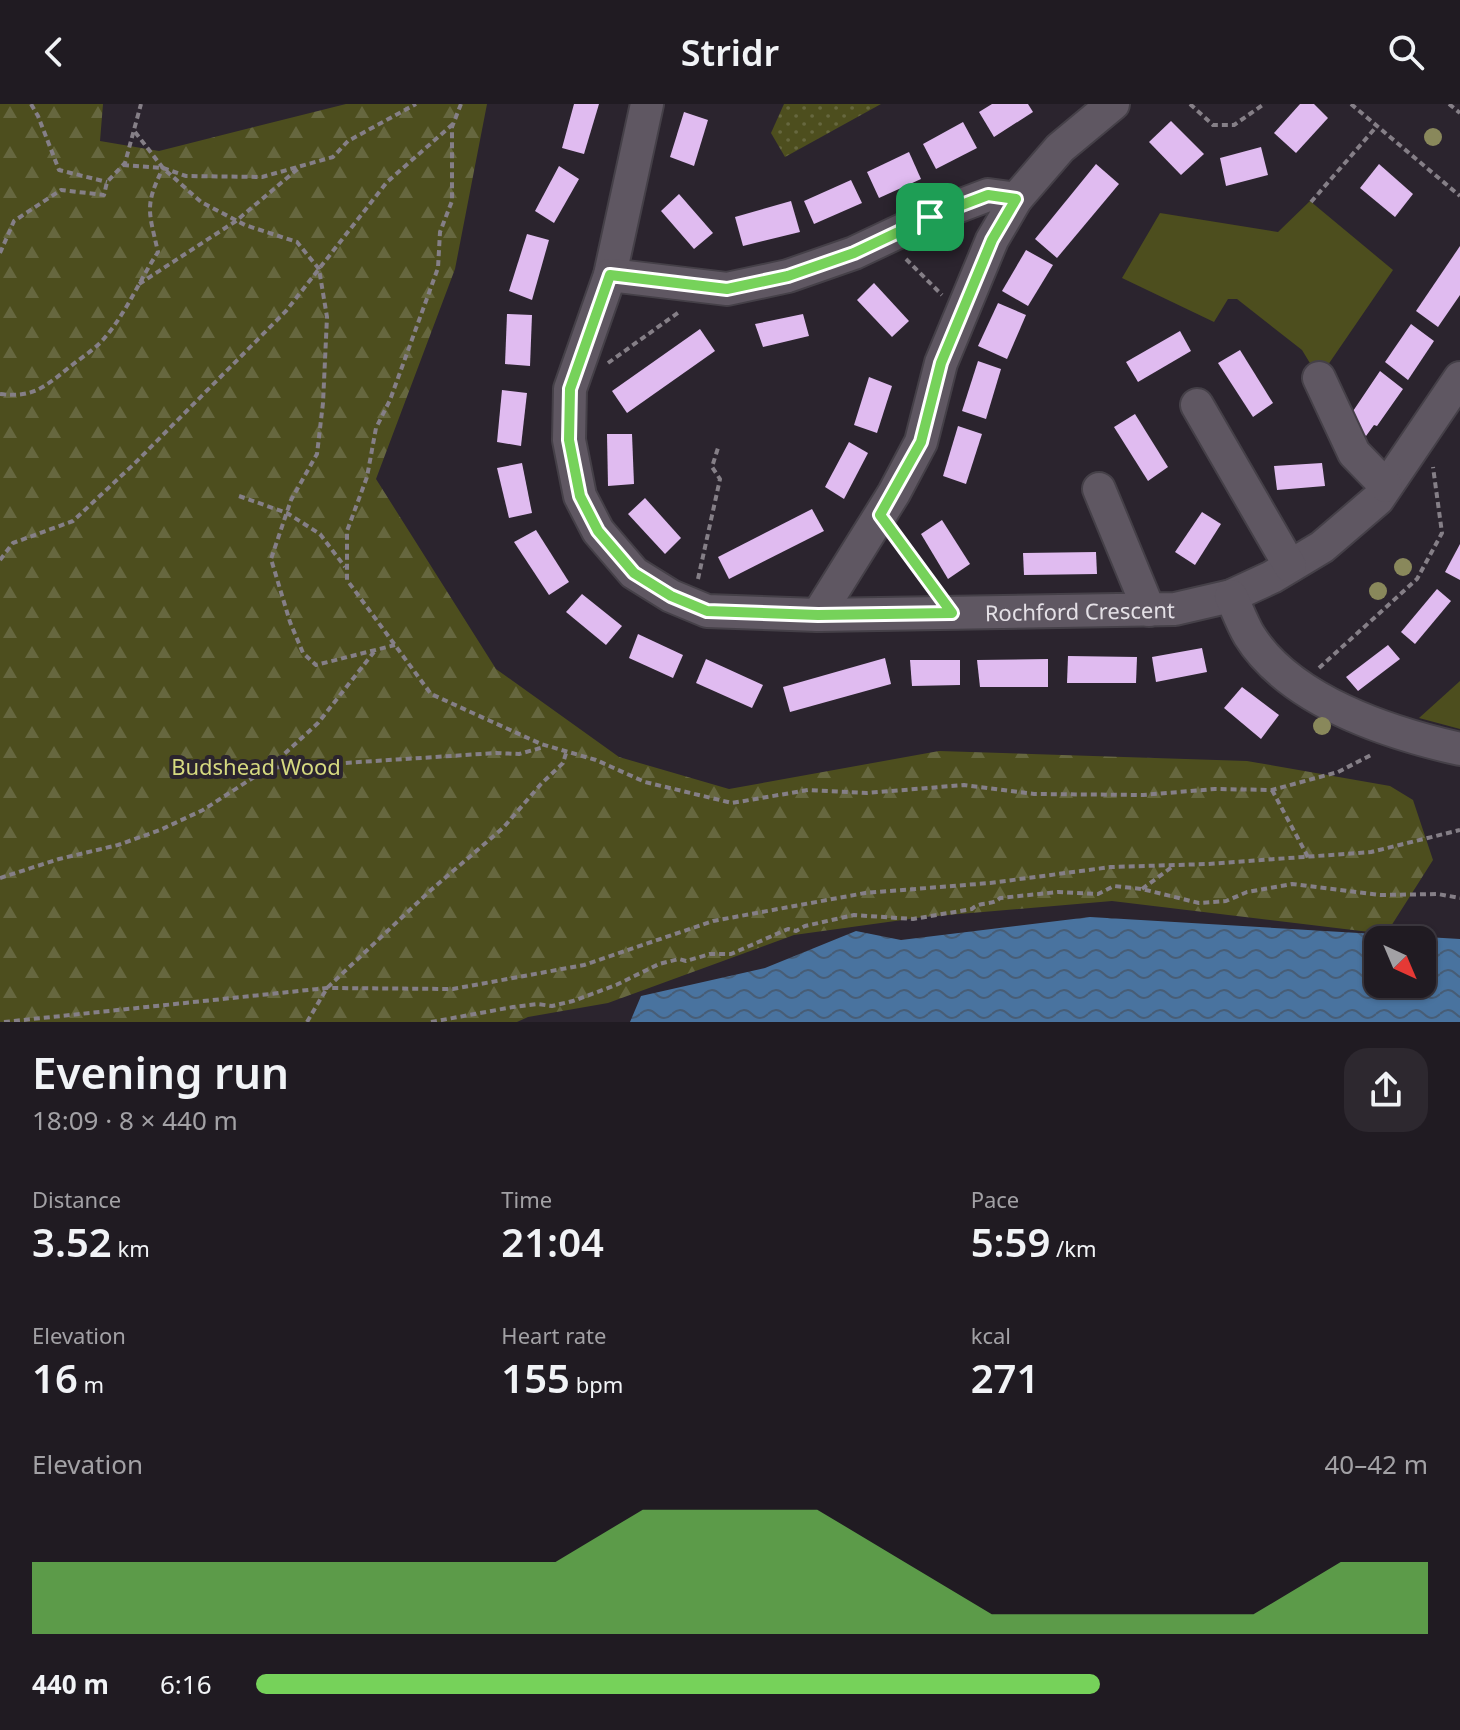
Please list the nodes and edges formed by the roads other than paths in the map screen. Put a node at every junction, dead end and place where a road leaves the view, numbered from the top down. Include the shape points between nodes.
1 (647, 104) edge
2 (1113, 104) edge
3 (1016, 199) junction
4 (610, 275) junction
5 (1319, 378) dead end
6 (1460, 378) edge
7 (1197, 405) dead end
8 (1386, 486) junction
9 (1099, 489) dead end
10 (1290, 566) junction
11 (1231, 596) junction
12 (1149, 610) junction
13 (818, 615) junction
14 (1460, 749) edge

1 - 4 street, Rochford Crescent
2 - 3 street via 1060,148
3 - 4 street via 988,195 854,253 788,276 727,289
3 - 13 street via 992,240 941,363 921,442
4 - 13 street, Rochford Crescent via 570,389 569,440 580,496 598,531 634,573 707,611
5 - 8 street via 1354,453
6 - 8 street, Rochford Crescent
7 - 10 street
8 - 10 street, Rochford Crescent via 1322,547
9 - 12 street
10 - 11 street, Rochford Crescent
11 - 12 street, Rochford Crescent
11 - 14 street via 1249,636 1299,685 1355,716
12 - 13 street, Rochford Crescent

